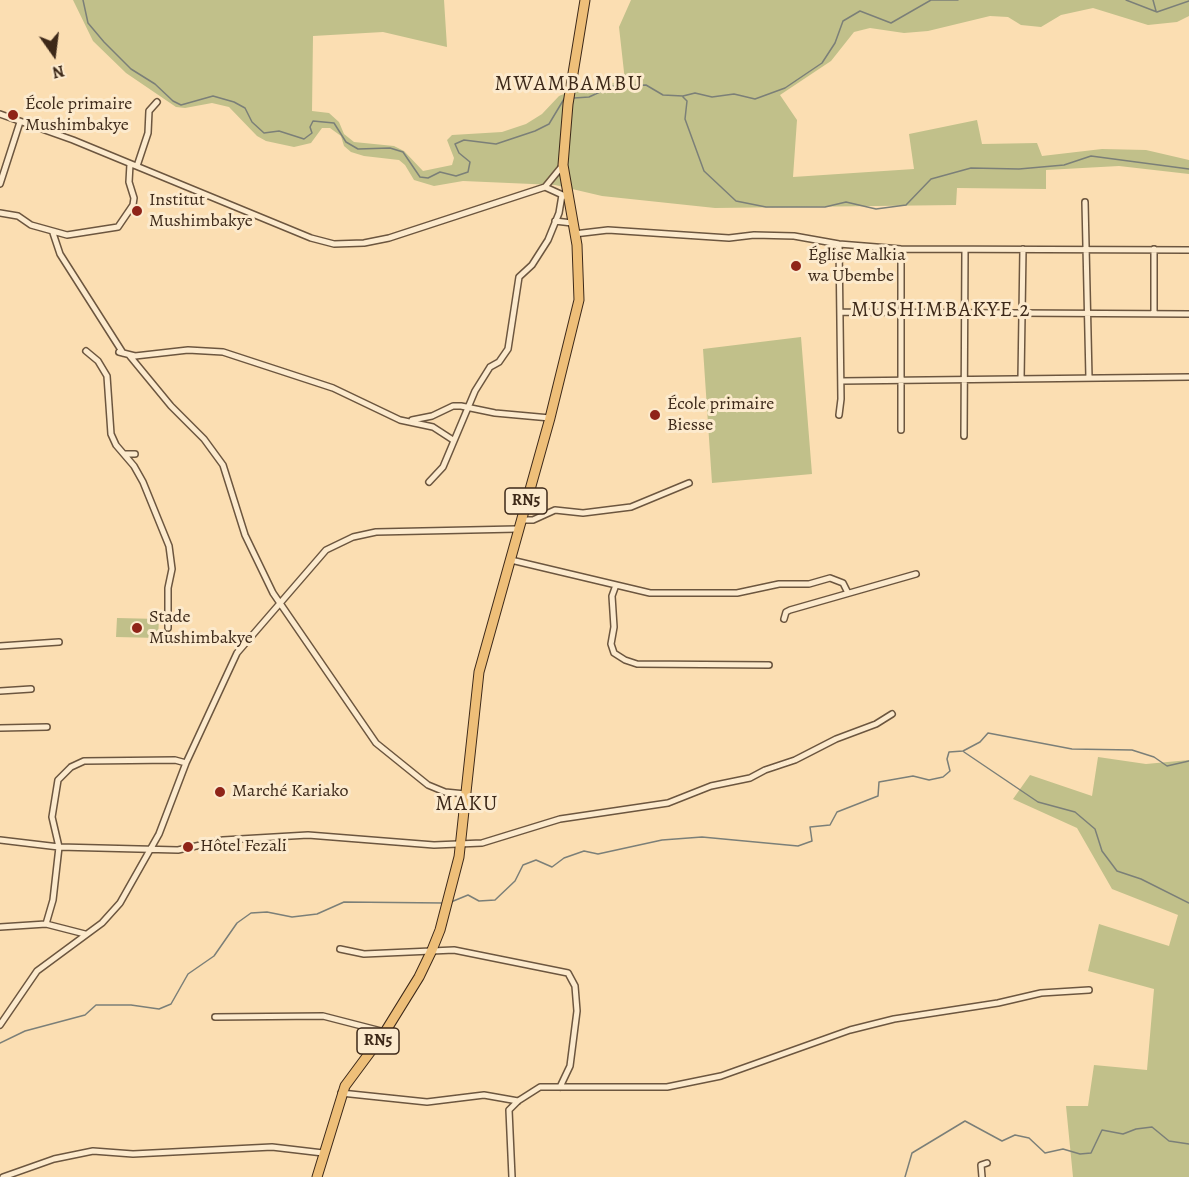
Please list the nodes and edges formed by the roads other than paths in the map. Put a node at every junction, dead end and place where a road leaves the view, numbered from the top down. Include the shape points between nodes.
1 (585, 0) edge
2 (157, 102) dead end
3 (0, 114) edge
4 (20, 122) junction
5 (130, 164) junction
6 (563, 165) junction
7 (137, 166) junction
8 (0, 184) edge
9 (545, 187) junction
10 (565, 196) junction
11 (1084, 202) dead end
12 (0, 213) edge
13 (555, 221) junction
14 (572, 223) junction
15 (53, 233) junction
16 (574, 234) junction
17 (839, 244) junction
18 (901, 249) junction
19 (1023, 249) junction
20 (1154, 249) junction
21 (965, 250) junction
22 (1189, 250) edge
23 (1086, 251) junction
24 (841, 312) junction
25 (902, 313) junction
26 (964, 314) junction
27 (1022, 314) junction
28 (1088, 314) junction
29 (1154, 314) junction
30 (1189, 314) edge
31 (86, 351) dead end
32 (124, 354) junction
33 (1189, 377) edge
34 (1089, 378) junction
35 (1021, 379) junction
36 (964, 380) junction
37 (841, 381) junction
38 (902, 381) junction
39 (468, 408) junction
40 (839, 416) dead end
41 (550, 418) junction
42 (411, 421) junction
43 (902, 430) dead end
44 (964, 436) dead end
45 (453, 440) junction
46 (124, 454) junction
47 (135, 454) dead end
48 (429, 482) dead end
49 (689, 483) dead end
50 (519, 524) junction
51 (511, 560) junction
52 (916, 574) dead end
53 (616, 585) junction
54 (848, 593) junction
55 (280, 602) junction
56 (784, 619) dead end
57 (168, 628) dead end
58 (59, 642) dead end
59 (0, 646) edge
60 (769, 664) dead end
61 (31, 690) dead end
62 (0, 691) edge
63 (892, 714) dead end
64 (47, 727) dead end
65 (0, 728) edge
66 (186, 762) junction
67 (465, 794) junction
68 (0, 840) edge
69 (462, 844) junction
70 (59, 847) junction
71 (152, 849) junction
72 (46, 924) junction
73 (0, 927) edge
74 (85, 934) junction
75 (340, 949) dead end
76 (432, 950) junction
77 (1089, 990) dead end
78 (215, 1017) dead end
79 (0, 1025) edge
80 (385, 1032) junction
81 (560, 1087) junction
82 (341, 1093) junction
83 (518, 1101) junction
84 (323, 1153) junction
85 (987, 1163) dead end
86 (3, 1177) edge
87 (317, 1177) edge
88 (512, 1177) edge
89 (982, 1177) edge

1 - 6 highway, RN5 via 568,104
2 - 7 street via 149,111 148,133
3 - 4 street
4 - 5 street
4 - 8 street
5 - 7 street
5 - 15 street via 133,205 118,227 67,236
6 - 9 street
6 - 10 highway, RN5
7 - 9 street via 310,238 345,244 389,238
9 - 10 street
10 - 13 street
10 - 14 highway, RN5
11 - 23 street
12 - 15 street via 18,216
13 - 14 street
13 - 39 street via 532,265 519,277 508,349 500,362 490,367
14 - 16 highway, RN5
15 - 32 street via 60,254
16 - 17 street via 608,230 729,238 765,234
16 - 41 highway, RN5 via 579,300
17 - 18 street
17 - 24 street
18 - 21 street
18 - 25 street
19 - 21 street
19 - 23 street
19 - 27 street
20 - 22 street
20 - 23 street
20 - 29 street
21 - 26 street
23 - 28 street
24 - 25 street
24 - 37 street
25 - 26 street
25 - 38 street
26 - 27 street
26 - 36 street
27 - 28 street
27 - 35 street
28 - 29 street
28 - 34 street
29 - 30 street
31 - 46 street via 107,376 108,424
32 - 42 street via 223,352 333,388 400,420
32 - 55 street via 223,465 249,544
33 - 34 street
34 - 35 street
35 - 36 street
36 - 38 street
36 - 44 street
37 - 38 street
37 - 40 street
38 - 43 street
39 - 41 street
39 - 42 street via 453,406
39 - 45 street
41 - 50 highway, RN5
42 - 45 street via 433,427
45 - 48 street via 443,467
46 - 47 street
46 - 57 street via 146,489 171,554
49 - 50 street via 631,507 583,513 555,510
50 - 51 highway, RN5
50 - 55 street via 376,532 353,537 326,550
51 - 53 street
51 - 67 highway, RN5 via 479,672
52 - 54 street
53 - 54 street via 650,593 737,593 830,578 843,583
53 - 60 street via 612,596 611,644 614,653 625,660 637,664
54 - 56 street via 790,610
55 - 66 street via 237,653
55 - 67 street via 384,751 428,785
58 - 59 street
61 - 62 street
63 - 69 street via 795,760 682,799 560,819 490,842
64 - 65 street
66 - 70 street via 77,763 58,780 52,817
66 - 71 street
67 - 69 highway, RN5
68 - 70 street
69 - 71 street via 308,834 223,840 178,850
69 - 76 highway, RN5
70 - 71 street
70 - 72 street
71 - 74 street via 120,903 102,924
72 - 73 street
72 - 74 street
74 - 79 street via 37,971
75 - 76 street via 364,954
76 - 80 highway, RN5
76 - 81 street via 454,950 549,968 572,977 577,999 572,1056
77 - 81 street via 1041,993 894,1019 850,1030 721,1076 667,1087
78 - 80 street via 322,1016
80 - 82 highway, RN5
81 - 83 street via 540,1087
82 - 83 street via 427,1102 484,1095
82 - 84 highway, RN5
83 - 88 street via 509,1110
84 - 86 street via 272,1147 133,1154 93,1151
84 - 87 highway, RN5
85 - 89 street via 981,1165

